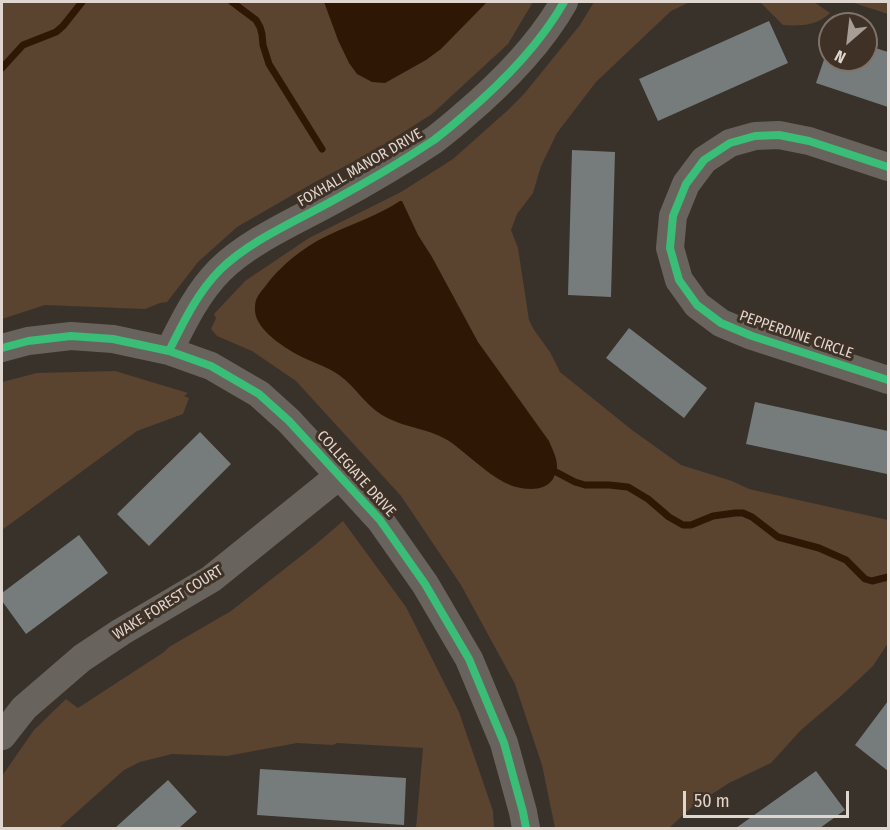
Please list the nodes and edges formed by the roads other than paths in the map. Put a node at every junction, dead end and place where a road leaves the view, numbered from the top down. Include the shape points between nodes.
1 (564, 2) edge
2 (888, 167) edge
3 (2, 348) edge
4 (169, 351) junction
5 (888, 380) edge
6 (340, 475) junction
7 (2, 736) edge
8 (526, 828) edge

1 - 4 street, FOXHALL MANOR DRIVE via 519,64 436,139 245,249 220,270 202,291
2 - 5 street, PEPPERDINE CIRCLE via 778,135 730,143 704,160 686,184 673,216 670,248 679,280 697,305 721,323
3 - 4 street, COLLEGIATE DRIVE via 71,336 113,339
4 - 6 street, COLLEGIATE DRIVE via 211,366 259,394
6 - 7 street, WAKE FOREST COURT via 211,579 82,658 24,708
6 - 8 street, COLLEGIATE DRIVE via 380,520 425,584 469,659 504,743

